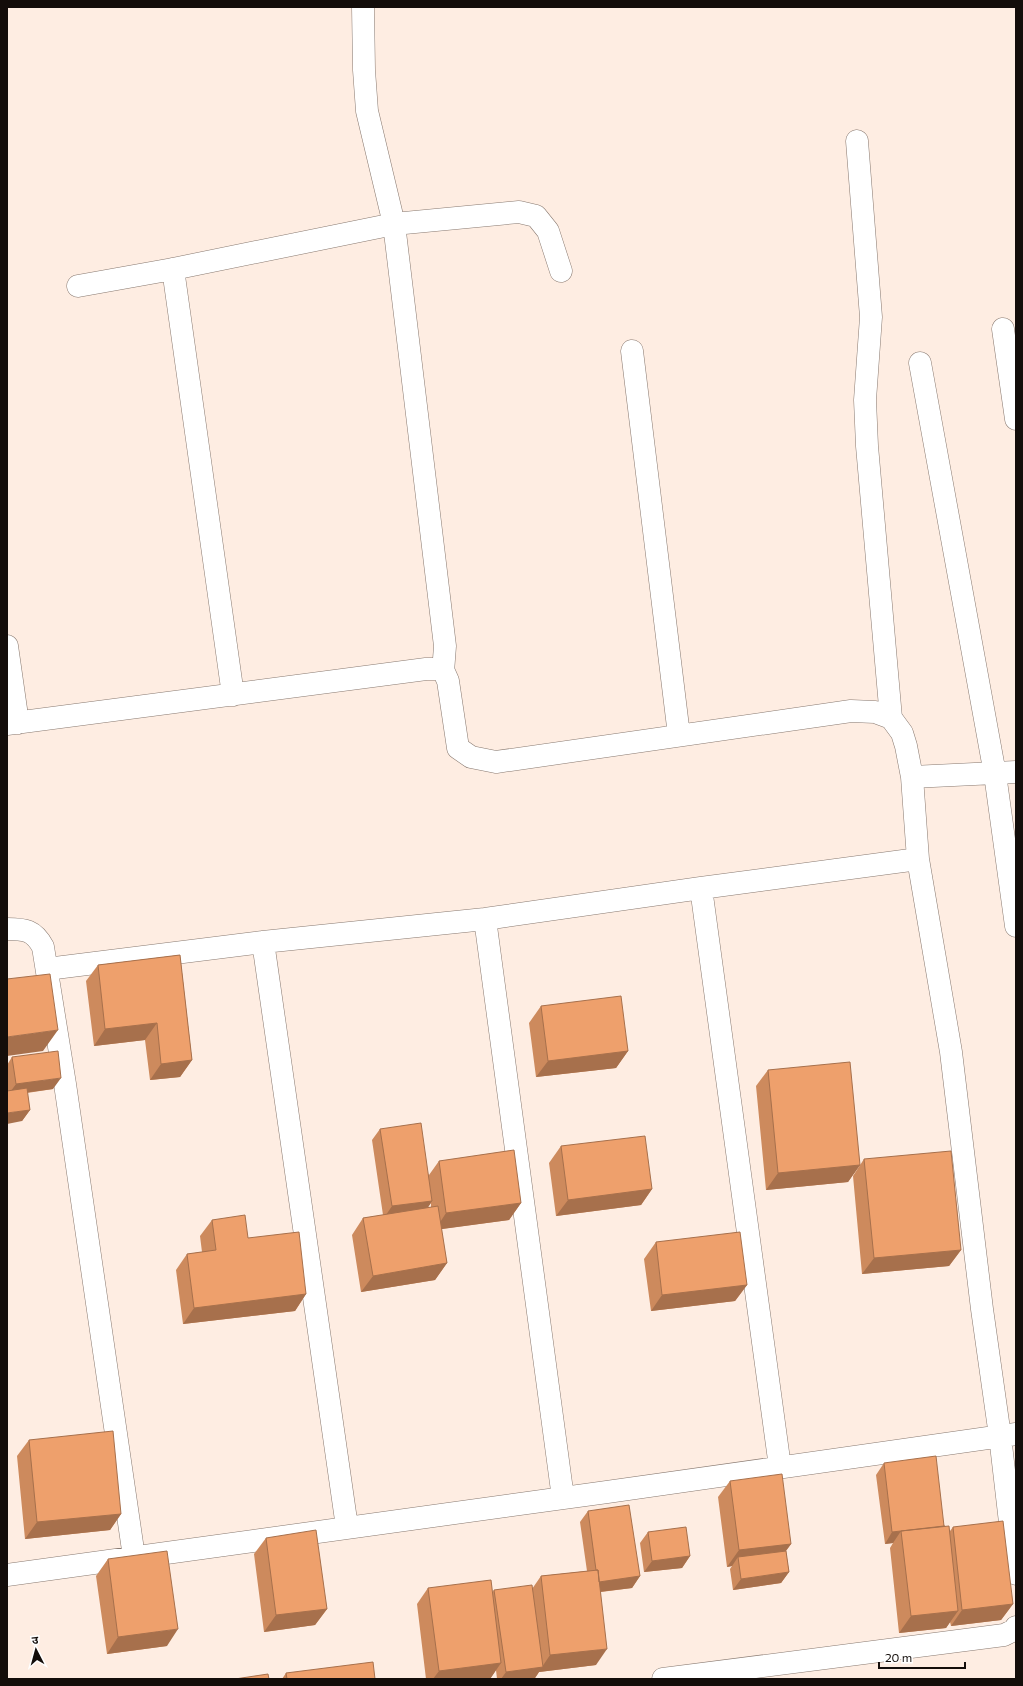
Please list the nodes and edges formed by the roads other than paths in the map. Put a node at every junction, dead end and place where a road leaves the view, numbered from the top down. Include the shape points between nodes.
1 (363, 7) edge
2 (857, 141) dead end
3 (394, 224) junction
4 (173, 269) junction
5 (561, 271) dead end
6 (78, 286) dead end
7 (1003, 329) dead end
8 (632, 351) dead end
9 (920, 363) dead end
10 (1016, 418) edge
11 (7, 646) edge
12 (443, 672) junction
13 (233, 695) junction
14 (891, 718) junction
15 (13, 724) edge
16 (680, 735) junction
17 (1006, 773) edge
18 (912, 777) junction
19 (918, 859) junction
20 (701, 888) junction
21 (485, 919) junction
22 (1016, 926) edge
23 (7, 929) edge
24 (263, 942) junction
25 (47, 969) junction
26 (1008, 1435) edge
27 (780, 1467) junction
28 (563, 1498) junction
29 (347, 1527) junction
30 (134, 1557) junction
31 (1016, 1574) edge
32 (7, 1575) edge
33 (1016, 1627) edge
34 (663, 1679) edge

1 - 3 street via 367,111
2 - 14 street via 871,317 865,400 867,446
3 - 4 street
3 - 5 street via 519,212 536,216 548,231
3 - 12 street via 445,646
4 - 6 street
4 - 13 street
7 - 10 street
8 - 16 street
9 - 17 street
11 - 15 street
12 - 13 street via 426,669
12 - 16 street via 448,680 458,748 471,757 496,762
13 - 15 street
14 - 16 street via 875,712 851,711
14 - 18 street via 902,733
17 - 18 street
17 - 22 street
18 - 19 street
19 - 20 street
19 - 26 street via 951,1052 981,1301
20 - 21 street
20 - 27 street
21 - 24 street
21 - 28 street
23 - 25 street via 26,930 37,936 43,947
24 - 25 street
24 - 29 street
25 - 30 street
26 - 27 street
26 - 31 street
27 - 28 street
28 - 29 street
29 - 30 street
30 - 32 street
33 - 34 street via 1004,1635

